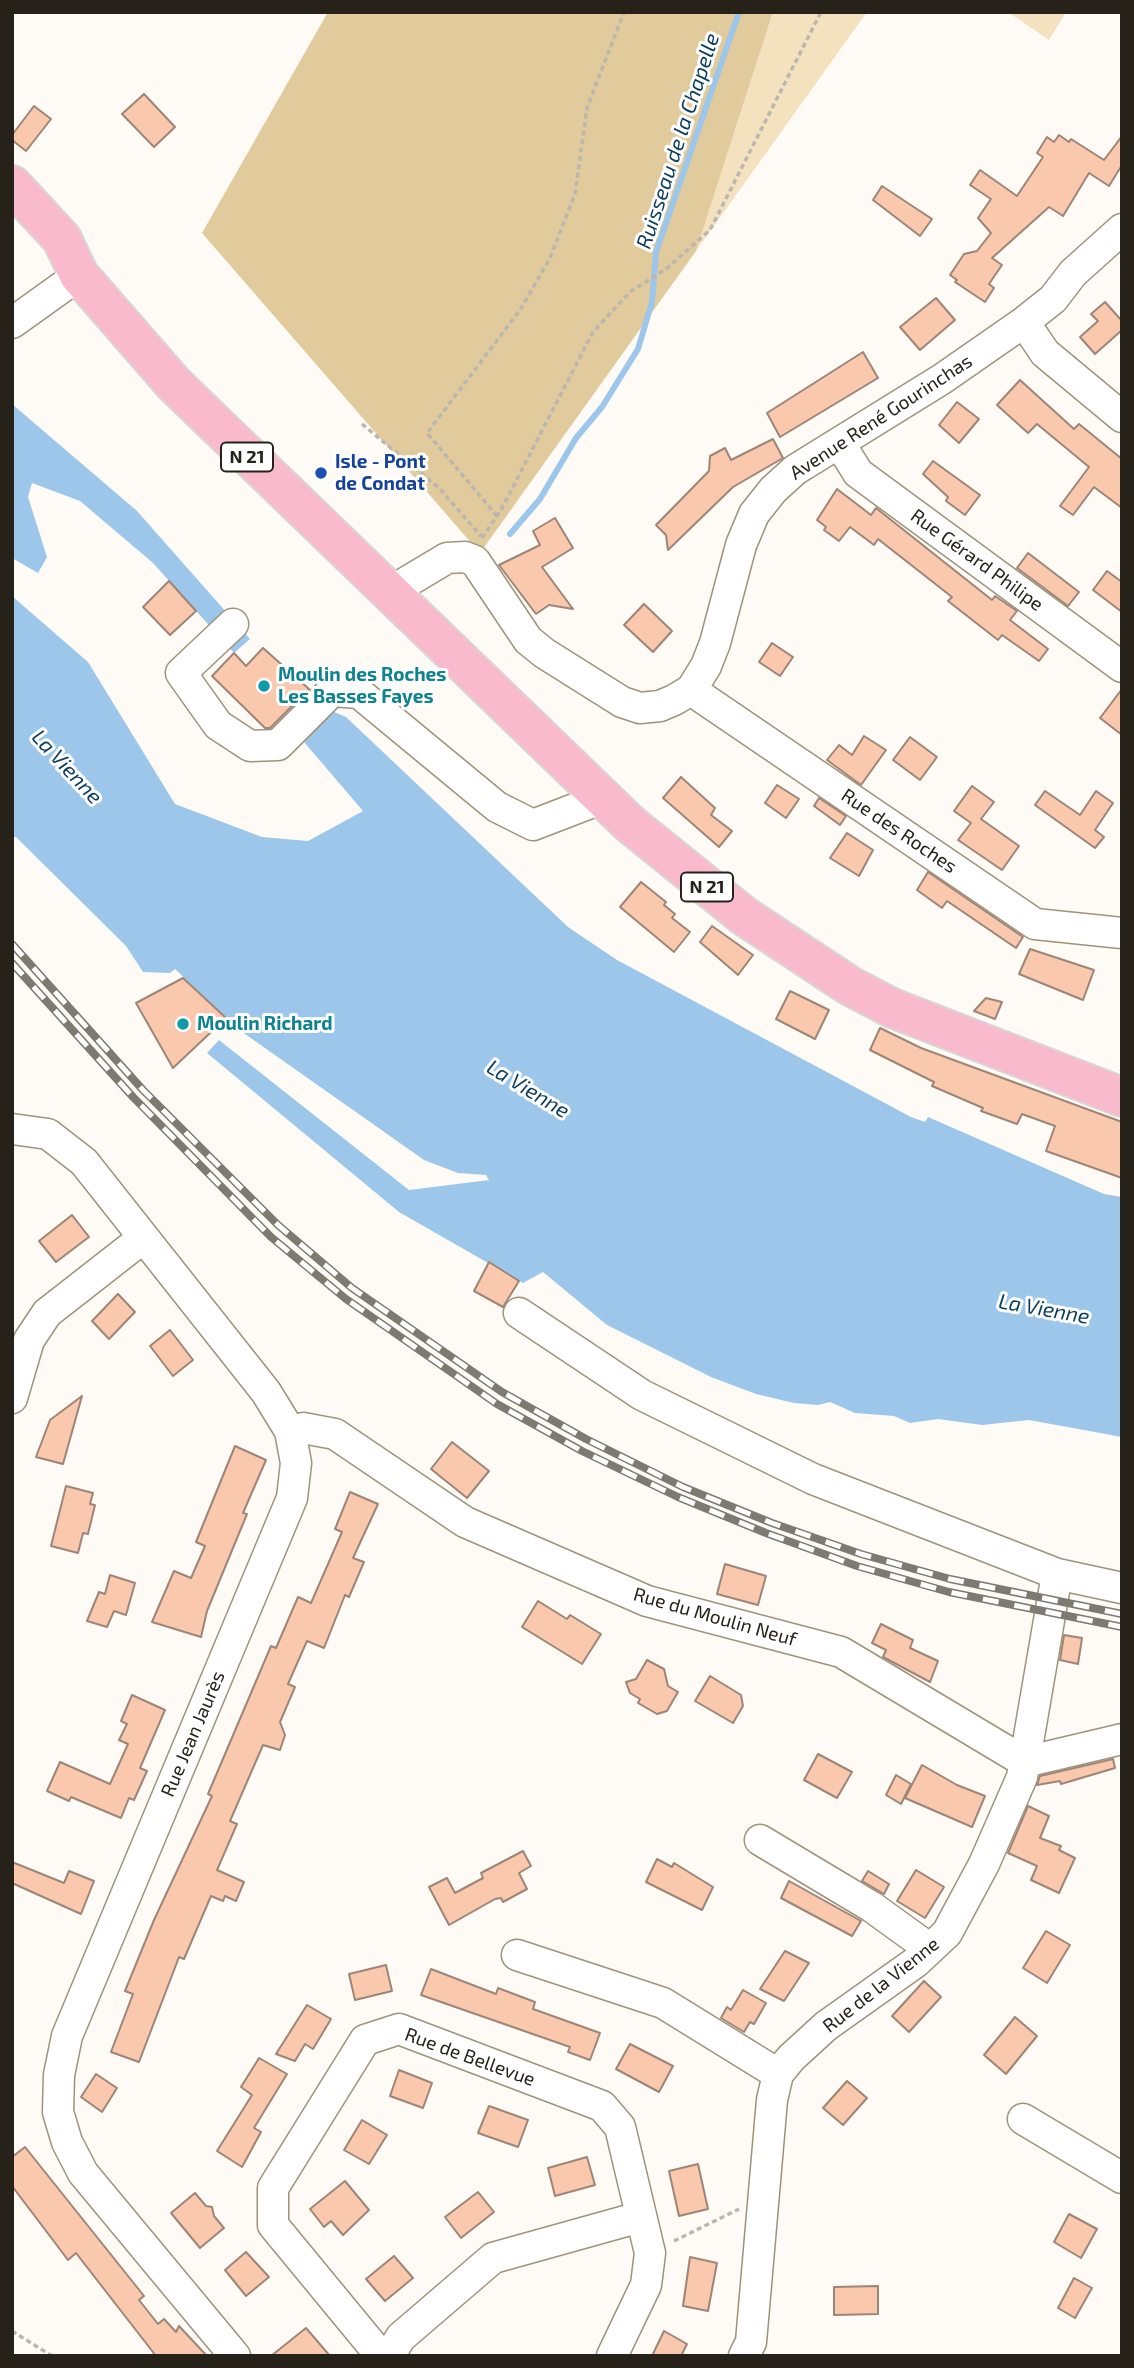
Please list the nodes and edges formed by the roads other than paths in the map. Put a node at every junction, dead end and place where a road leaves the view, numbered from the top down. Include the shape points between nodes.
1 (12, 185) edge
2 (12, 212) edge
3 (1122, 229) edge
4 (79, 275) junction
5 (1024, 322) junction
6 (12, 323) edge
7 (1122, 418) edge
8 (841, 444) junction
9 (390, 592) junction
10 (226, 631) dead end
11 (1122, 667) edge
12 (691, 690) junction
13 (603, 798) junction
14 (1122, 933) edge
15 (1122, 1097) edge
16 (12, 1129) edge
17 (143, 1238) junction
18 (519, 1313) dead end
19 (12, 1398) edge
20 (290, 1431) junction
21 (1057, 1574) junction
22 (1122, 1588) edge
23 (1122, 1739) edge
24 (1025, 1762) junction
25 (760, 1840) dead end
26 (930, 1950) junction
27 (517, 1955) dead end
28 (779, 2074) junction
29 (1023, 2119) dead end
30 (1122, 2178) edge
31 (640, 2217) junction
32 (235, 2356) edge
33 (380, 2356) edge
34 (390, 2356) edge
35 (612, 2356) edge
36 (744, 2356) edge

1 - 4 main road, N 21 via 62,239
2 - 4 main road, N 21 via 55,260
3 - 5 street, Avenue René Gourinchas
4 - 6 street
4 - 9 main road, N 21 via 174,384
5 - 7 street via 1045,353
5 - 8 street, Avenue René Gourinchas
8 - 11 street, Rue Gérard Philipe via 859,473
8 - 12 street, Avenue René Gourinchas via 795,470 754,514 715,643
9 - 12 street via 447,558 465,557 479,549 528,640 622,702 640,708 660,706
9 - 13 main road, N 21
10 - 13 street via 181,673 218,725 250,746 278,745 332,691 359,693 497,807 533,825
12 - 14 street, Rue des Roches via 1035,924
13 - 15 main road, N 21 via 744,916 850,986 901,1012
16 - 17 street, Rue Jean Jaurès via 48,1134 84,1162
17 - 19 street via 47,1313 29,1340
17 - 20 street, Rue Jean Jaurès via 266,1392
18 - 21 street via 642,1395 789,1467
20 - 24 street, Rue du Moulin Neuf via 303,1428 335,1434 466,1522 647,1601 842,1652
20 - 32 street, Rue Jean Jaurès via 296,1463 292,1498 67,2036 59,2075 58,2112 83,2174
21 - 22 street
21 - 24 street, Rue de la Vienne
23 - 24 street
24 - 26 street, Rue de la Vienne via 984,1864 947,1933
25 - 26 street via 872,1907
26 - 28 street, Rue de la Vienne via 826,2026
27 - 28 street via 663,2003
28 - 36 street, Rue de la Vienne via 772,2099 751,2342
29 - 30 street
31 - 33 street, Rue de Bellevue via 620,2127 602,2106 399,2029 365,2040 273,2188 273,2225
31 - 34 street via 493,2258 401,2337
31 - 35 street, Rue de Bellevue via 650,2253 646,2285

